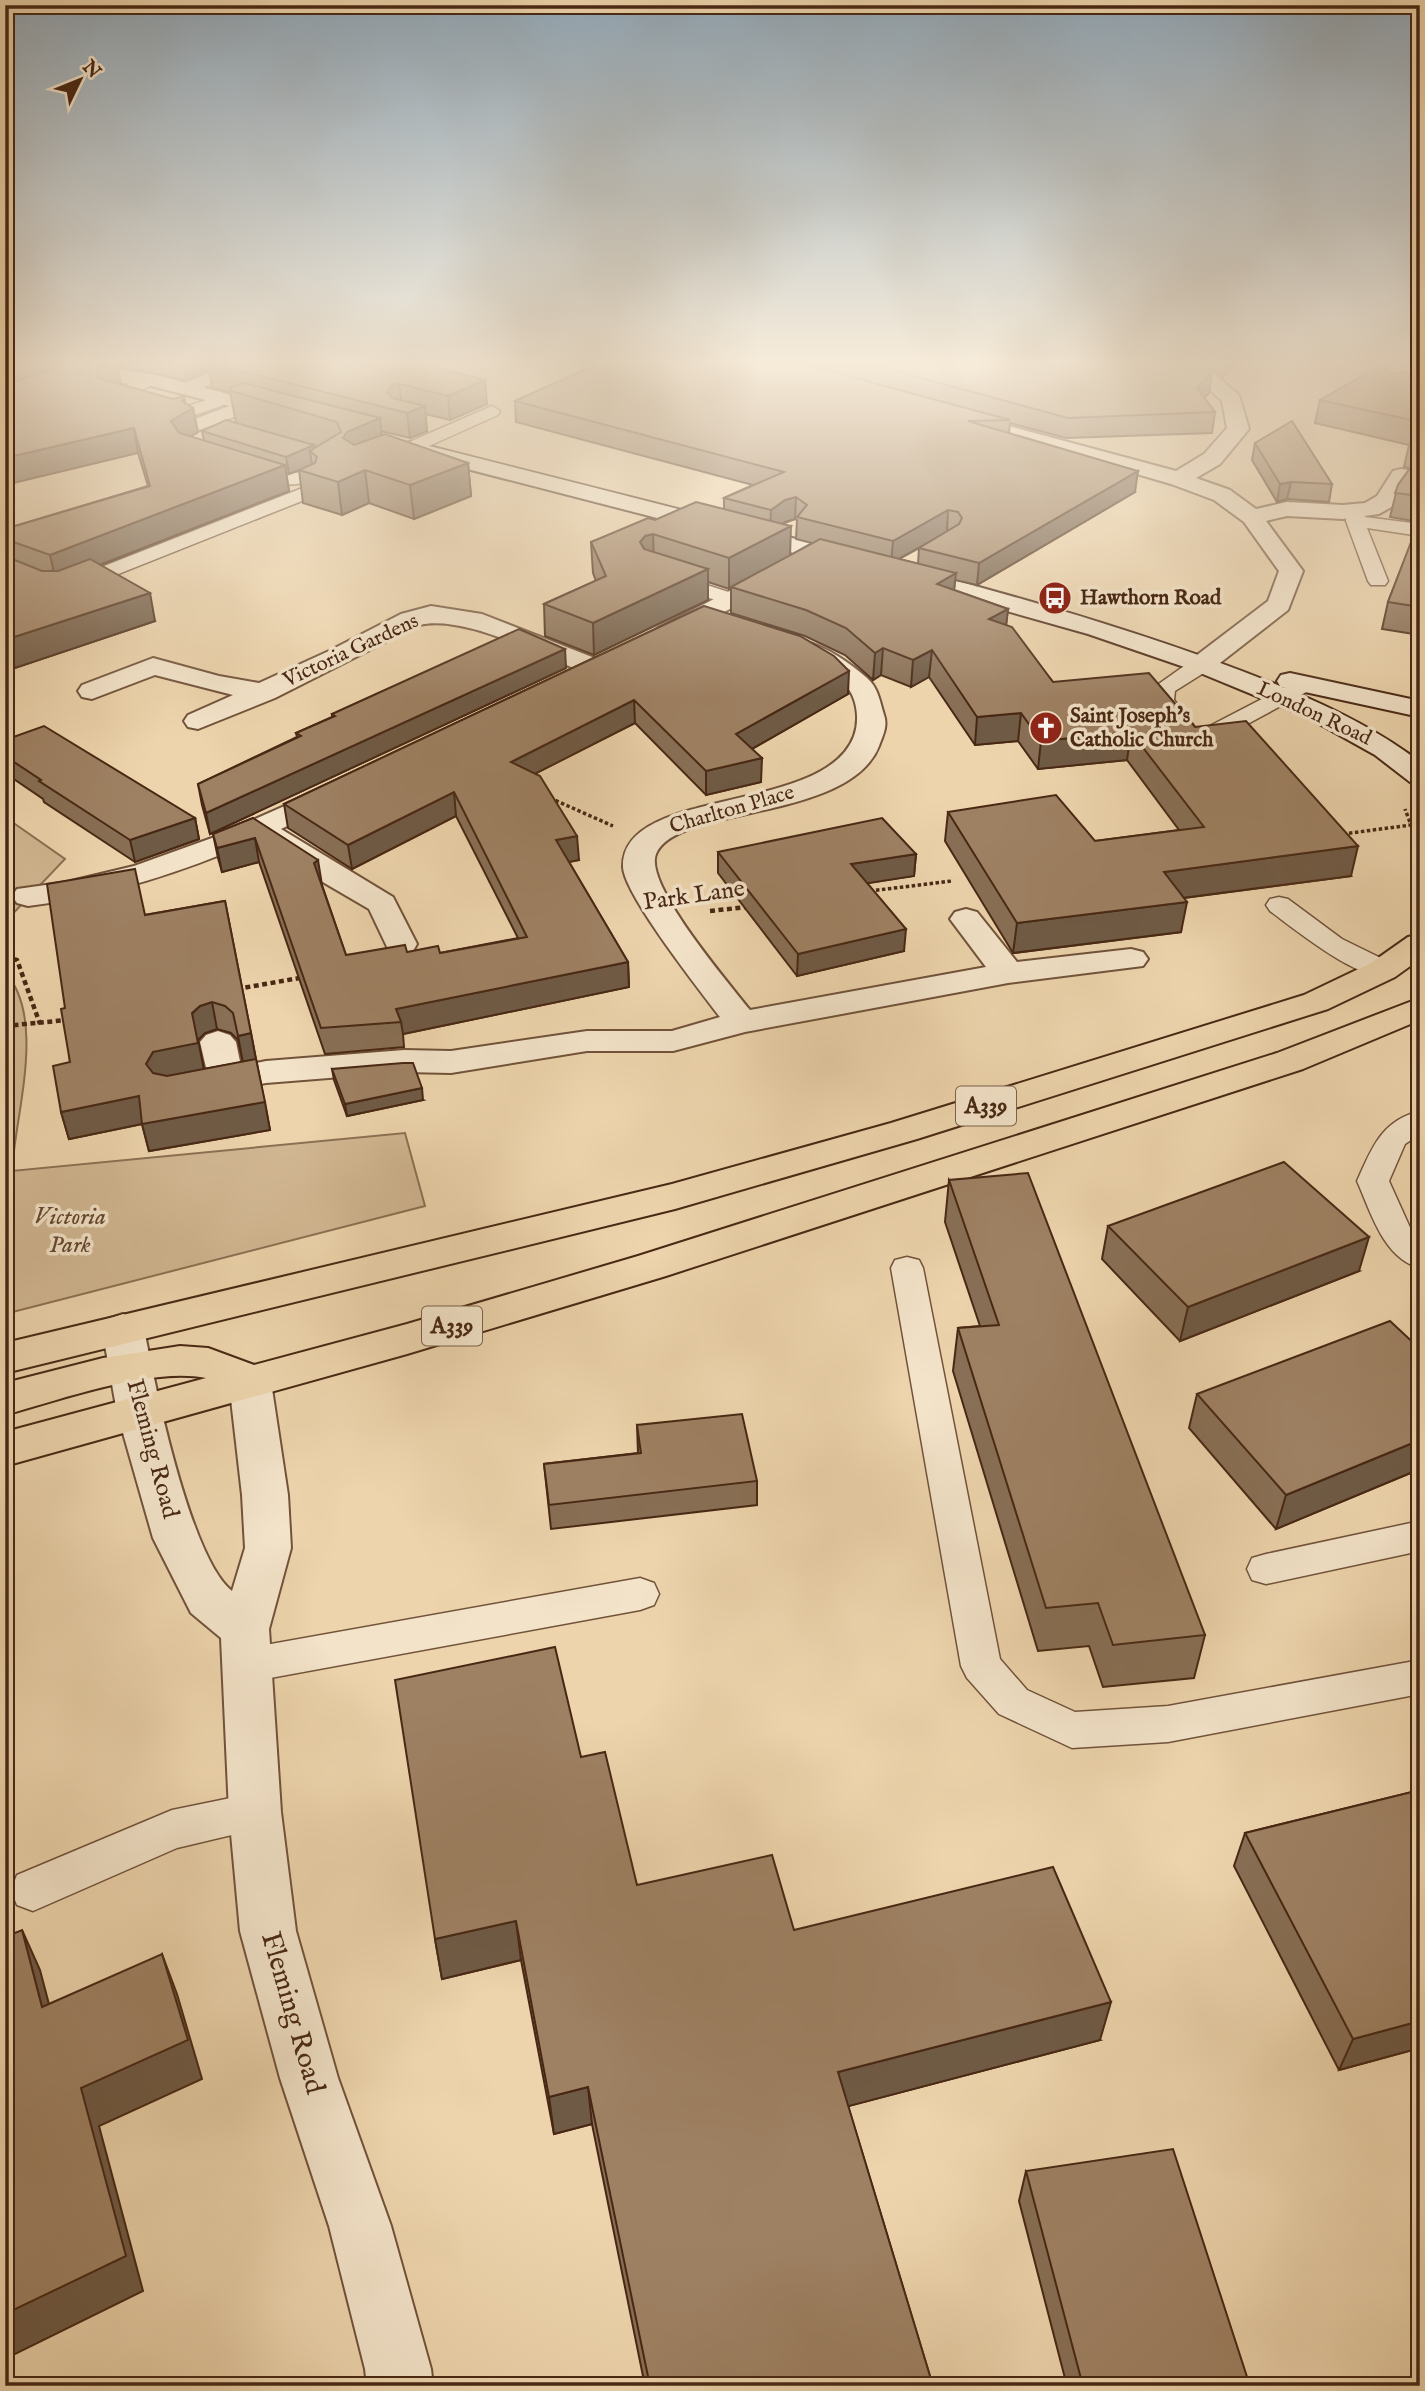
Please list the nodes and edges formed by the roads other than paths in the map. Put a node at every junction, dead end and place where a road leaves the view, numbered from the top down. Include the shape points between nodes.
1 (262, 475) edge
2 (313, 475) edge
3 (514, 475) edge
4 (1163, 475) edge
5 (1186, 475) edge
6 (1179, 479) junction
7 (1420, 479) edge
8 (310, 491) edge
9 (1356, 516) junction
10 (1252, 517) junction
11 (794, 527) edge
12 (1420, 530) edge
13 (774, 542) junction
14 (816, 553) junction
15 (916, 559) edge
16 (5, 571) edge
17 (895, 572) junction
18 (653, 573) edge
19 (1378, 581) dead end
20 (731, 599) junction
21 (702, 616) junction
22 (742, 628) edge
23 (782, 639) edge
24 (619, 656) junction
25 (1202, 664) junction
26 (558, 686) edge
27 (92, 691) dead end
28 (1292, 691) junction
29 (265, 692) junction
30 (1420, 709) edge
31 (198, 722) dead end
32 (1420, 776) edge
33 (361, 780) edge
34 (261, 827) junction
35 (27, 895) dead end
36 (1279, 905) dead end
37 (966, 919) dead end
38 (401, 944) edge
39 (1420, 944) edge
40 (1131, 960) dead end
41 (1383, 970) junction
42 (1008, 973) junction
43 (1420, 1008) edge
44 (741, 1022) junction
45 (218, 1042) dead end
46 (227, 1080) junction
47 (173, 1090) edge
48 (1420, 1120) edge
49 (1420, 1257) edge
50 (907, 1268) dead end
51 (127, 1349) junction
52 (5, 1358) edge
53 (250, 1382) junction
54 (5, 1399) edge
55 (139, 1412) junction
56 (5, 1449) edge
57 (1420, 1536) edge
58 (1266, 1569) dead end
59 (639, 1594) dead end
60 (247, 1647) junction
61 (1420, 1677) edge
62 (256, 1812) junction
63 (33, 1890) dead end
64 (400, 2386) edge

1 - 2 lane via 288,483
3 - 13 street, London Road
4 - 6 street
5 - 6 street
6 - 10 street via 1222,495
7 - 9 street via 1401,476 1380,505
8 - 16 lane via 56,592
9 - 10 street via 1287,509
9 - 12 lane
9 - 19 lane
10 - 25 street via 1291,571 1279,605
11 - 13 lane
13 - 14 street, London Road
14 - 17 street, London Road
14 - 20 street
15 - 17 lane
17 - 25 street, London Road via 1048,614
18 - 20 lane
20 - 21 street
21 - 22 street
21 - 24 street
23 - 44 street, Charlton Place via 829,660 862,687 873,724 858,758 787,796 680,822 660,831 639,855 638,869 664,917
24 - 26 street
24 - 29 street, Victoria Gardens via 474,619 431,614 410,619
25 - 28 street, London Road
25 - 28 lane via 1164,688 1163,701 1201,736
27 - 29 street, Victoria Gardens via 153,666
28 - 30 street, London Road
28 - 32 street, London Road
29 - 31 street, Victoria Gardens
33 - 34 street
34 - 35 street via 104,884
34 - 38 street via 382,904
36 - 41 lane via 1333,945
37 - 42 street
39 - 41 highway, A339
40 - 42 street
41 - 51 highway, A339 via 1316,1002 904,1131
42 - 44 street
43 - 53 highway, A339 via 1290,1061 652,1266
44 - 46 street via 673,1041 587,1041 451,1062 404,1061 266,1072
45 - 46 street
46 - 47 street
48 - 49 lane via 1392,1139 1373,1181 1399,1238
50 - 61 lane via 981,1666 1013,1702 1072,1730 1168,1724
51 - 52 highway, A339
51 - 53 highway via 170,1362 226,1368
51 - 54 highway, A339
51 - 55 street, Fleming Road
53 - 55 highway, A339
53 - 60 street, Fleming Road via 268,1548
55 - 56 highway, A339
55 - 60 street, Fleming Road via 176,1538 208,1599
57 - 58 lane
59 - 60 lane
60 - 62 street, Fleming Road
62 - 63 lane via 172,1830
62 - 64 street, Fleming Road via 268,1931 309,2078 360,2226

